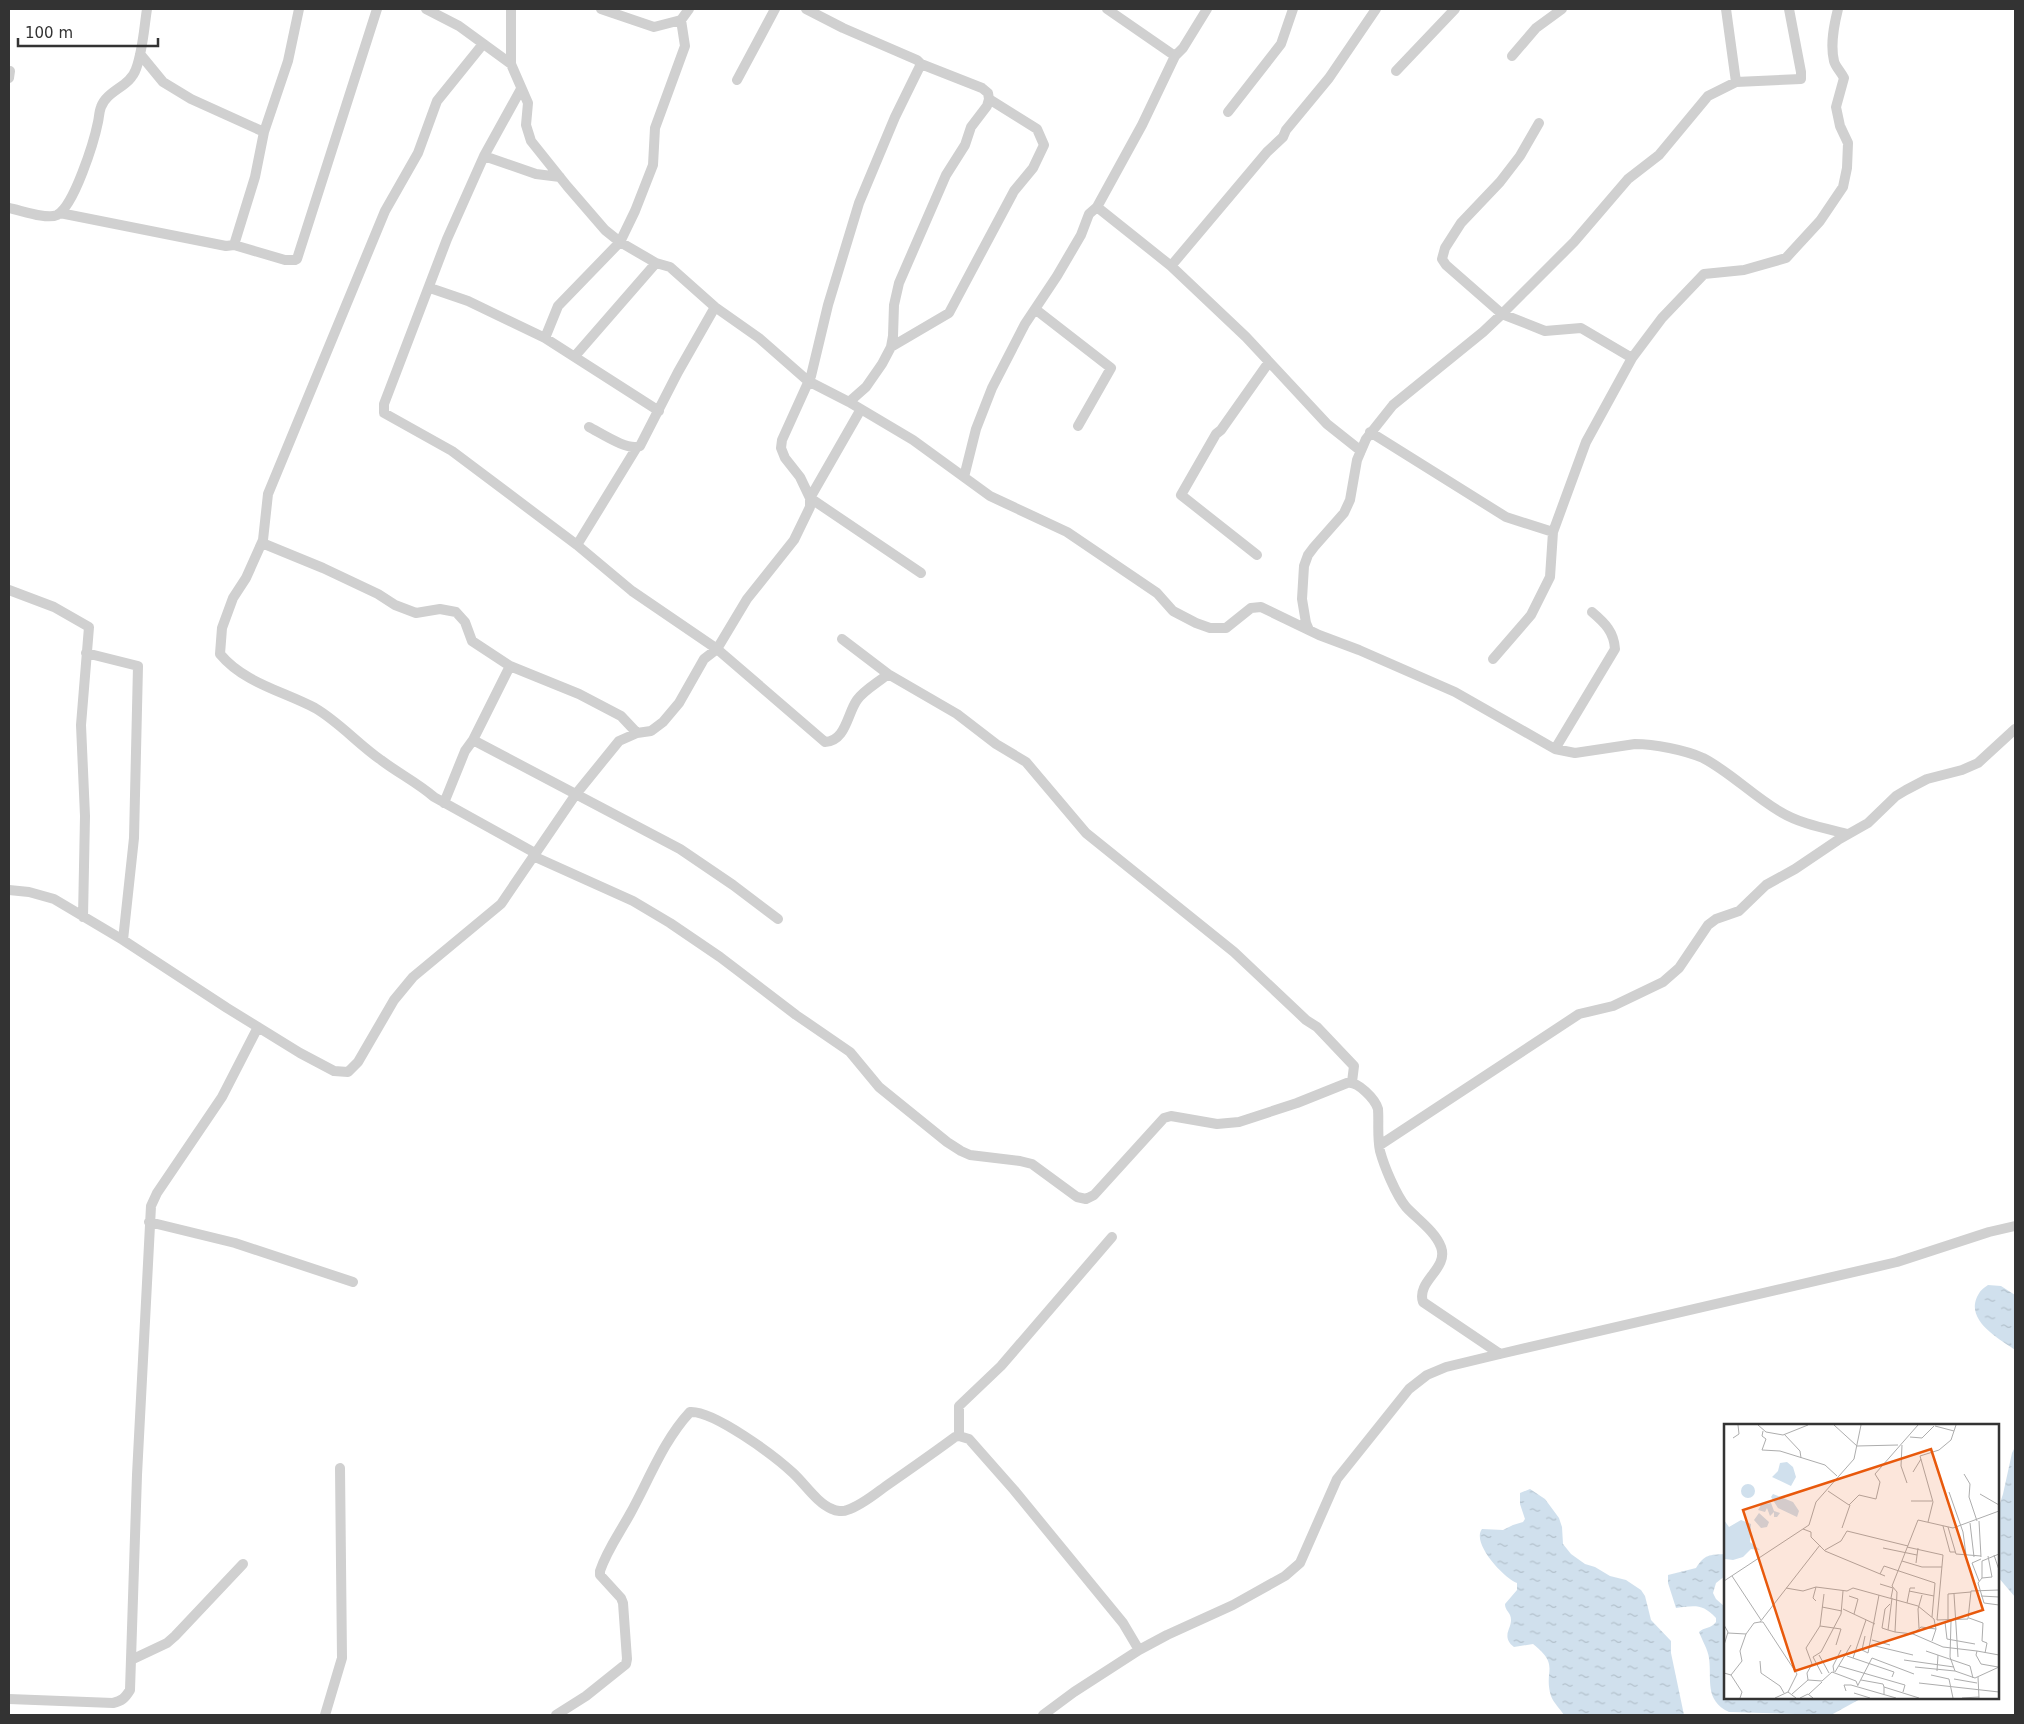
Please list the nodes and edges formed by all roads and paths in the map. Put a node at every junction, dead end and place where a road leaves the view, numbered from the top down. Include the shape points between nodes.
1 (147, 9) edge
2 (299, 9) edge
3 (377, 9) edge
4 (426, 9) edge
5 (511, 9) edge
6 (601, 9) edge
7 (690, 9) edge
8 (775, 9) edge
9 (806, 9) edge
10 (1107, 9) edge
11 (1205, 9) edge
12 (1293, 9) edge
13 (1376, 9) edge
14 (1455, 9) edge
15 (1562, 9) edge
16 (1726, 9) edge
17 (1789, 9) edge
18 (1838, 9) edge
19 (681, 20) junction
20 (484, 44) junction
21 (140, 54) junction
22 (1175, 56) junction
23 (1512, 56) dead end
24 (512, 64) junction
25 (922, 64) junction
26 (9, 71) edge
27 (1396, 71) dead end
28 (9, 78) edge
29 (737, 80) dead end
30 (1736, 82) junction
31 (521, 89) junction
32 (989, 99) junction
33 (1228, 112) dead end
34 (1540, 123) dead end
35 (264, 132) junction
36 (484, 156) junction
37 (560, 177) junction
38 (1096, 207) junction
39 (9, 208) edge
40 (60, 213) junction
41 (620, 242) junction
42 (234, 245) junction
43 (656, 263) junction
44 (1171, 266) junction
45 (430, 288) junction
46 (715, 307) junction
47 (1035, 309) junction
48 (1502, 314) junction
49 (545, 338) junction
50 (891, 347) junction
51 (575, 356) junction
52 (1632, 358) junction
53 (1269, 362) junction
54 (808, 382) junction
55 (849, 402) junction
56 (861, 409) junction
57 (659, 411) junction
58 (1078, 426) dead end
59 (589, 427) dead end
60 (1370, 432) junction
61 (637, 447) junction
62 (1360, 451) junction
63 (964, 477) junction
64 (810, 498) junction
65 (1553, 532) junction
66 (262, 543) junction
67 (577, 545) junction
68 (1257, 555) dead end
69 (921, 573) dead end
70 (9, 590) edge
71 (1592, 612) dead end
72 (1310, 630) junction
73 (842, 639) dead end
74 (717, 649) junction
75 (86, 653) junction
76 (1493, 660) dead end
77 (510, 666) junction
78 (888, 674) junction
79 (2015, 729) edge
80 (637, 733) junction
81 (474, 740) junction
82 (1555, 749) junction
83 (576, 794) junction
84 (444, 803) junction
85 (1848, 834) junction
86 (534, 855) junction
87 (9, 890) edge
88 (83, 916) junction
89 (778, 919) dead end
90 (123, 940) junction
91 (258, 1027) junction
92 (1352, 1082) junction
93 (1380, 1145) junction
94 (149, 1222) junction
95 (2015, 1226) edge
96 (1112, 1237) dead end
97 (353, 1282) dead end
98 (1500, 1354) junction
99 (959, 1436) junction
100 (340, 1468) dead end
101 (243, 1564) dead end
102 (1139, 1650) junction
103 (130, 1660) junction
104 (9, 1699) edge
105 (325, 1715) edge
106 (556, 1715) edge
107 (1043, 1715) edge

1 - 21 street
2 - 35 street via 288,61
3 - 42 street via 297,259 285,260
4 - 20 street
5 - 24 street
6 - 19 street via 654,27
7 - 19 street
8 - 29 street
9 - 25 street
10 - 22 street
11 - 22 street
12 - 33 street via 1281,44
13 - 44 street via 1329,78 1283,137
14 - 27 street
15 - 23 street via 1536,28
16 - 30 street
17 - 30 street via 1801,79
18 - 52 street via 1834,63 1844,78 1836,107 1848,143 1843,187 1820,221 1786,258 1744,270 1704,274 1662,318
19 - 41 street via 685,46 655,128 652,165
20 - 24 street
20 - 66 street via 437,102 418,153 385,211 268,494
21 - 35 street via 163,82 191,99
21 - 40 street via 130,80 101,107 89,155 70,202
22 - 38 street via 1142,125
24 - 31 street
25 - 32 street via 982,88
25 - 54 street via 895,117 860,204
26 - 28 street
30 - 48 street via 1708,96 1658,155 1628,179 1574,242
31 - 36 street
31 - 37 street via 528,103 526,125 531,141
32 - 50 street via 972,127 966,145 946,175 899,284
32 - 50 street via 1037,129 1044,145 1033,168 1014,191 949,313
34 - 48 street via 1500,182 1461,223 1442,255 1446,266
35 - 42 street via 255,177
36 - 37 street via 536,174
36 - 45 street via 447,239
37 - 41 street
38 - 44 street
38 - 47 street
39 - 40 street via 49,217
40 - 42 street
41 - 43 street
41 - 49 street via 558,306
43 - 46 street via 670,267
43 - 51 street
44 - 53 street
45 - 49 street via 468,301
45 - 67 street via 384,404 384,413 452,451
46 - 54 street via 759,338
46 - 57 street
47 - 58 street via 1110,368
47 - 63 street via 992,388 976,428
48 - 52 street via 1545,331 1582,328
48 - 60 street via 1393,405
49 - 51 street
50 - 55 street via 866,387
51 - 57 street
52 - 65 street via 1586,442
53 - 62 street via 1327,424
53 - 68 street via 1216,434 1181,495
54 - 55 street
54 - 64 street via 788,424 781,448
55 - 56 street
56 - 63 street via 913,440
56 - 64 street
57 - 61 street via 644,442
59 - 61 street via 621,444
60 - 62 street
60 - 65 street via 1506,517
61 - 67 street
62 - 72 street via 1347,507 1308,555 1304,566 1302,599
63 - 72 street via 990,496 1067,532 1157,592 1173,611 1196,623 1210,628 1226,628 1258,606
64 - 69 street
64 - 74 street via 810,507 794,540 747,599
65 - 76 street via 1550,577 1530,615
66 - 77 street via 416,613 440,609 456,612 465,622 472,641
66 - 84 street via 233,598 222,628 220,654 230,667 316,709 380,760
67 - 74 street via 632,591
70 - 75 street via 54,607 89,627
71 - 82 street via 1606,624 1615,649
72 - 82 street via 1455,692
73 - 78 street
74 - 78 street via 825,742 842,733 858,699
74 - 80 street via 704,659 664,722 651,731
75 - 88 street via 81,725 85,816
75 - 90 street via 138,666 134,838
77 - 80 street via 579,694 621,716
77 - 81 street
78 - 92 street via 957,714 1026,762 1086,834 1234,952 1316,1027 1354,1066
79 - 85 street via 1978,763 1927,779 1906,790 1868,823
80 - 83 street via 619,741
81 - 83 street
81 - 84 street via 465,751
82 - 85 street via 1575,753 1645,744 1691,754 1713,764 1743,787 1804,824
83 - 86 street
83 - 89 street via 680,849
84 - 86 street
85 - 93 street via 1795,870 1766,885 1739,911 1708,925 1679,968 1663,982 1613,1006 1580,1014
86 - 91 street via 502,904 413,977 394,1000 358,1062 348,1072 334,1072
86 - 92 street via 633,901 720,957 850,1052 879,1088 961,1151 1032,1164 1077,1197 1094,1195 1164,1118 1171,1116 1218,1124 1240,1122
87 - 88 street via 54,899
88 - 90 street
90 - 91 street
91 - 94 street via 222,1096 156,1193
92 - 93 street via 1376,1103
93 - 98 street via 1398,1195 1442,1248 1442,1258 1423,1288 1423,1302
94 - 97 street via 235,1243
94 - 103 street
95 - 98 street via 1897,1262
96 - 99 street via 1001,1366 959,1406
98 - 102 street via 1446,1367 1427,1375 1409,1389 1337,1479 1300,1563 1285,1576
99 - 102 street via 969,1440 1014,1490 1123,1623
99 - 106 street via 872,1496 841,1511 825,1505 792,1472 756,1444 707,1415 690,1412 664,1448 610,1545 600,1571 621,1598 626,1664
100 - 105 street via 342,1658
101 - 103 street via 167,1643
102 - 107 street
103 - 104 street via 130,1690 120,1701

